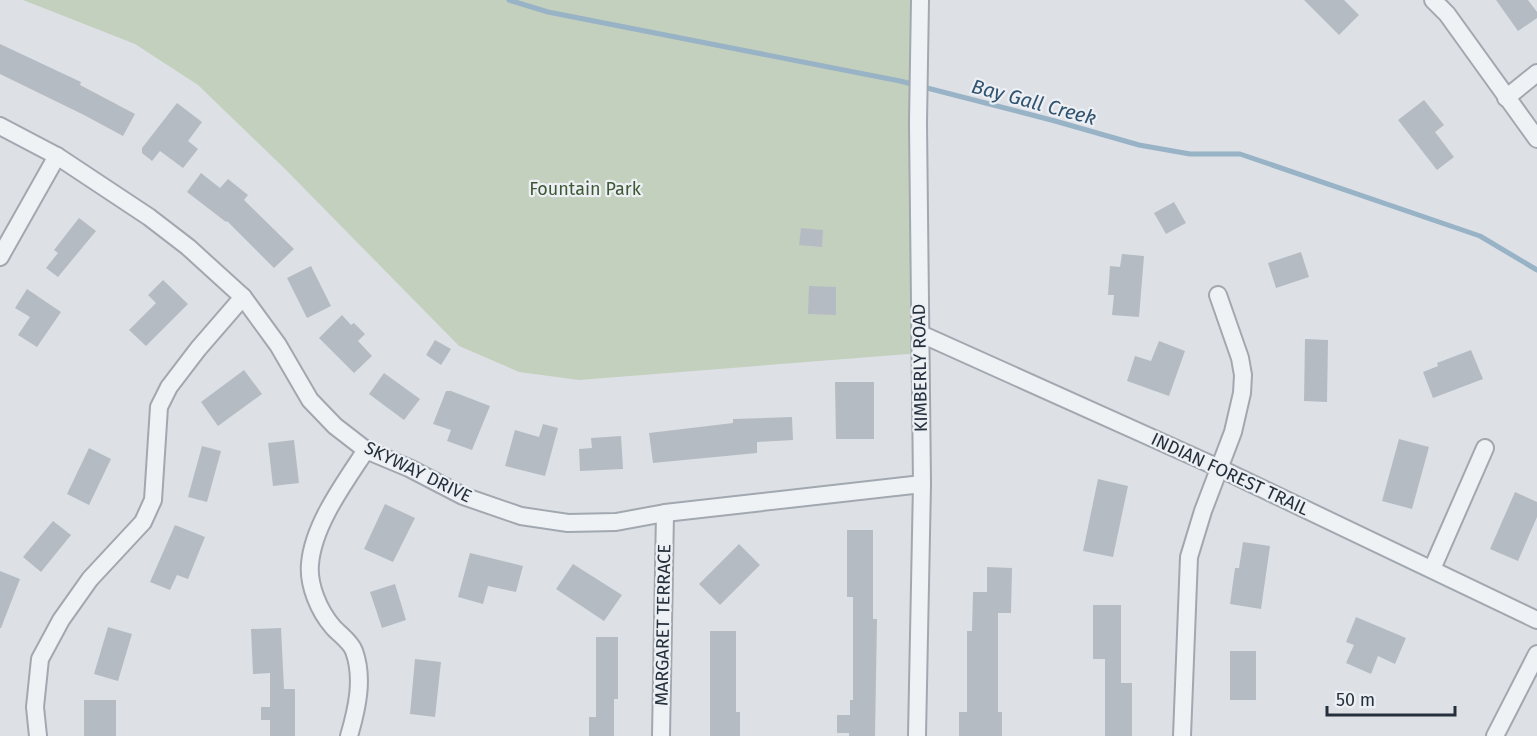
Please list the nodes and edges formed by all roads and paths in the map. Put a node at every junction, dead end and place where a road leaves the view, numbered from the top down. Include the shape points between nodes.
1 (920, 0) edge
2 (1433, 0) edge
3 (1537, 73) edge
4 (1506, 98) junction
5 (0, 126) edge
6 (1537, 139) edge
7 (57, 156) junction
8 (0, 257) edge
9 (1218, 295) dead end
10 (243, 297) junction
11 (921, 334) junction
12 (1485, 448) dead end
13 (366, 450) junction
14 (1219, 468) junction
15 (922, 484) junction
16 (665, 513) junction
17 (1432, 569) junction
18 (1537, 620) edge
19 (1537, 654) edge
20 (38, 736) edge
21 (349, 736) edge
22 (660, 736) edge
23 (917, 736) edge
24 (1182, 736) edge
25 (1495, 736) edge

1 - 11 street, KIMBERLY ROAD
2 - 4 street
3 - 4 street
4 - 6 street
5 - 7 street, SKYWAY DRIVE
7 - 8 street
7 - 10 street, SKYWAY DRIVE via 149,217
9 - 14 street via 1243,375 1240,411
10 - 13 street, SKYWAY DRIVE via 278,345 310,400
10 - 20 street via 198,349 159,407 153,500 143,522 90,579 40,659 35,707
11 - 14 street, INDIAN FOREST TRAIL
11 - 15 street, KIMBERLY ROAD
12 - 17 street
13 - 16 street, SKYWAY DRIVE via 463,496 521,516 568,523 616,522
13 - 21 street via 343,484 314,541 309,566 316,599 331,624 354,649 359,683
14 - 17 street, INDIAN FOREST TRAIL
14 - 24 street via 1189,557
15 - 16 street, SKYWAY DRIVE
15 - 23 street, KIMBERLY ROAD
16 - 22 street, MARGARET TERRACE
17 - 18 street, INDIAN FOREST TRAIL
19 - 25 street

